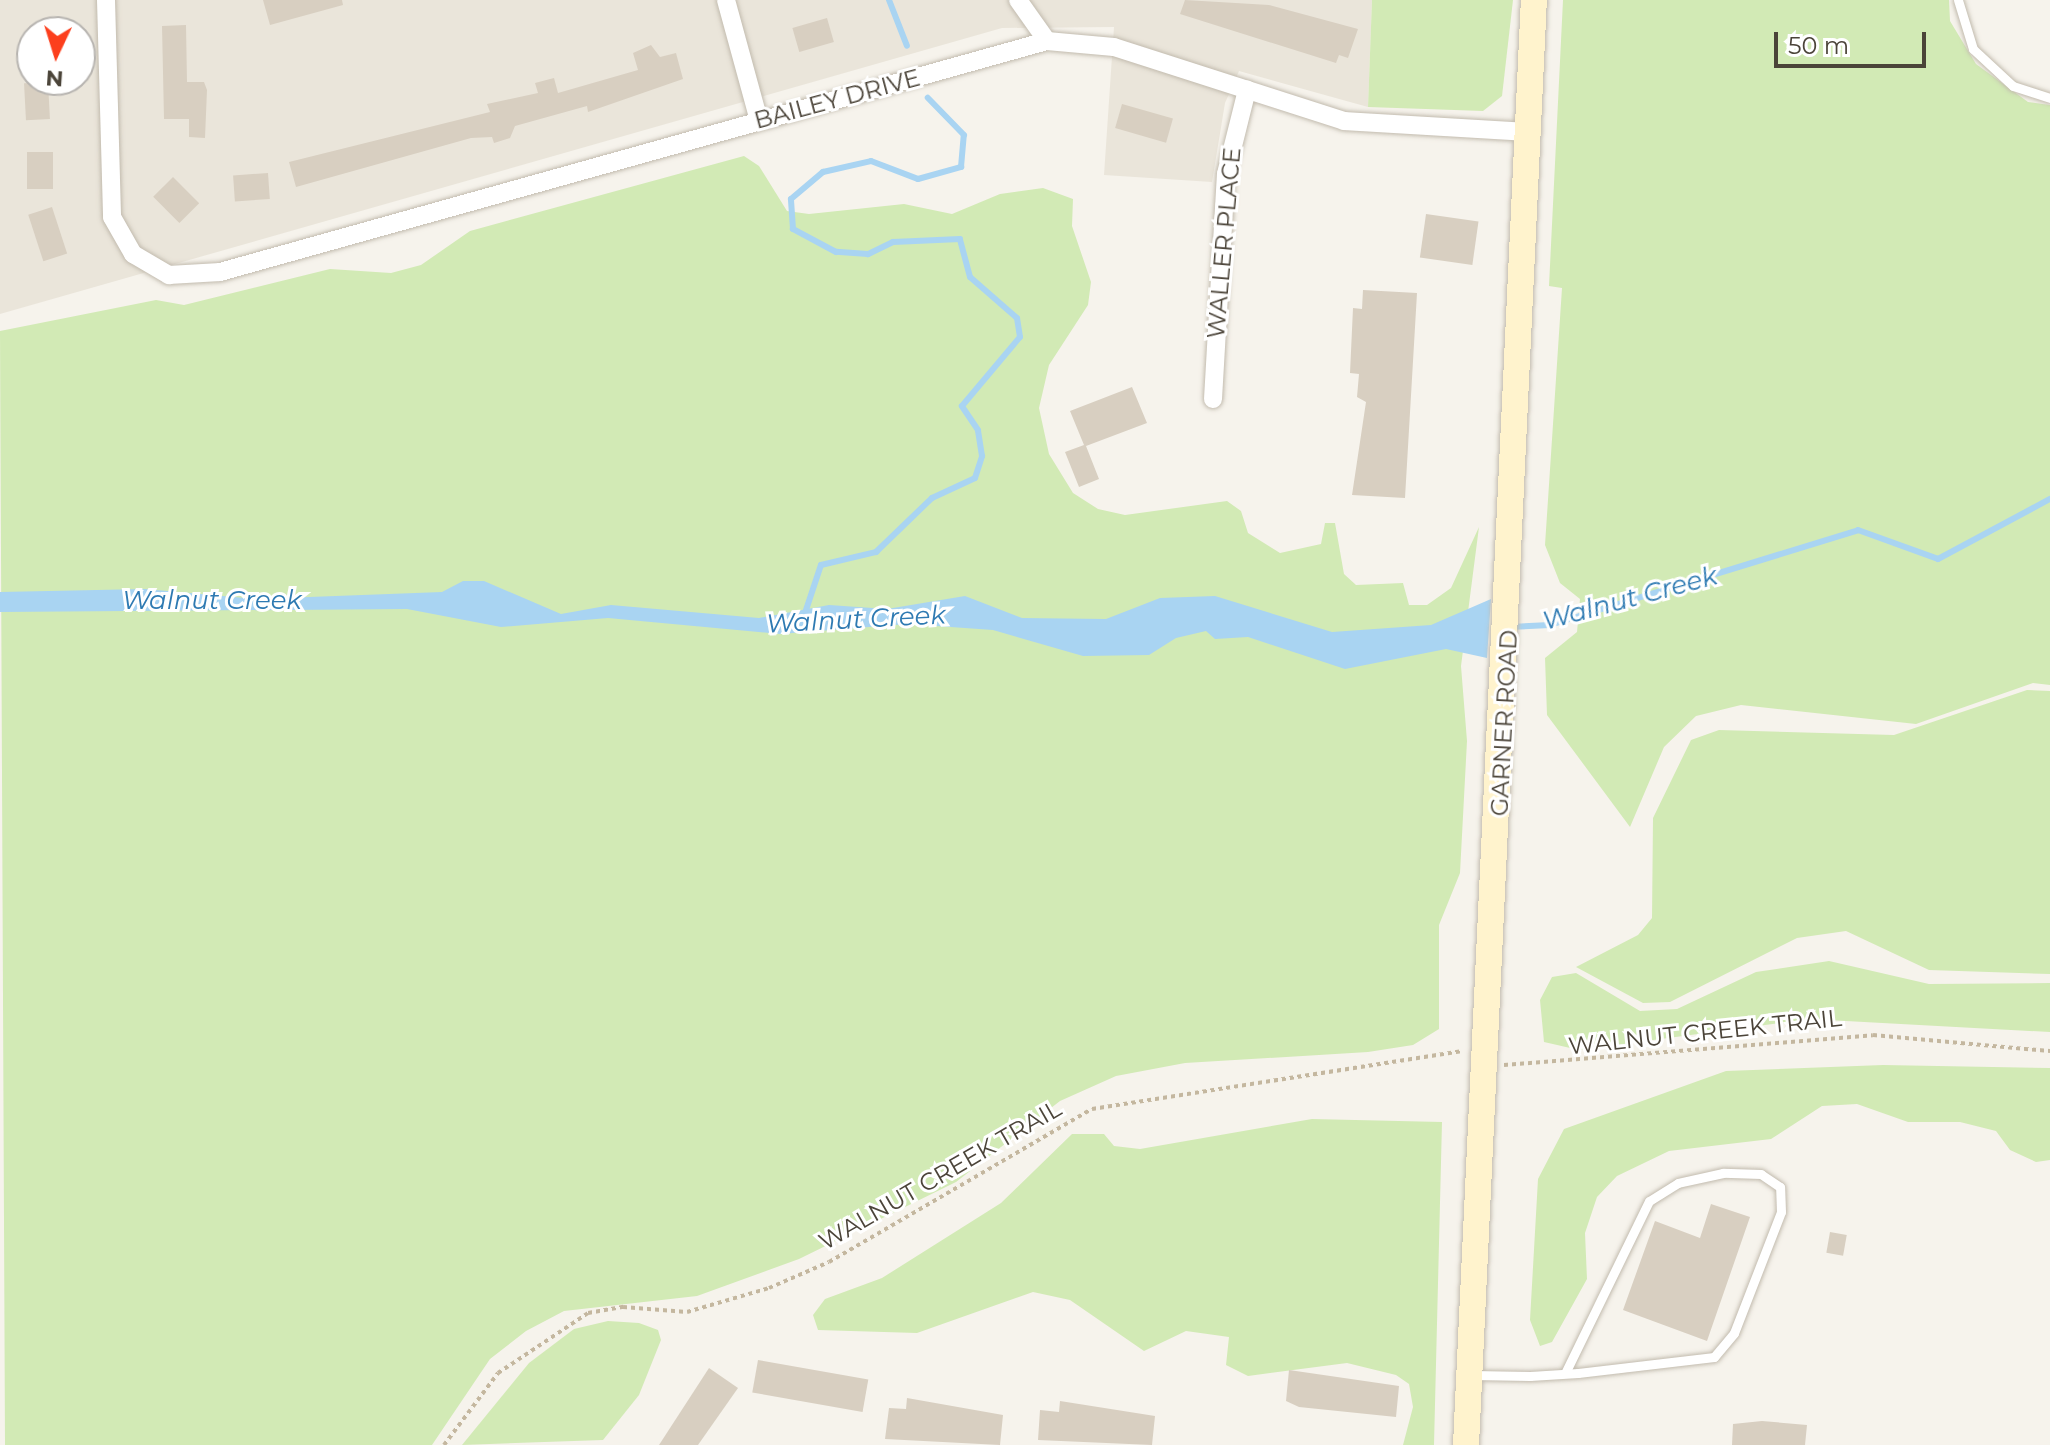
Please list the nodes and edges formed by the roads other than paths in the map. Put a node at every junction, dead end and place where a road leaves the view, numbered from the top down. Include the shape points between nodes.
1 (106, 0) edge
2 (726, 0) edge
3 (1018, 0) edge
4 (1534, 0) edge
5 (1958, 0) edge
6 (1047, 41) junction
7 (1247, 90) junction
8 (2050, 98) edge
9 (759, 121) junction
10 (1528, 132) junction
11 (1213, 399) dead end
12 (1565, 1373) junction
13 (1469, 1375) junction
14 (1466, 1445) edge

1 - 9 street, BAILEY DRIVE via 108,198 120,235 150,267 169,275 220,272
2 - 9 street
3 - 6 street
4 - 10 main road, GARNER ROAD
5 - 8 lane via 1973,49 2013,86
6 - 7 street, BAILEY DRIVE via 1114,47
6 - 9 street, BAILEY DRIVE
7 - 10 street, BAILEY DRIVE via 1375,126
7 - 11 street, WALLER PLACE via 1226,174
10 - 13 main road, GARNER ROAD via 1512,583
12 - 12 lane via 1714,1357 1734,1333 1781,1212 1780,1187 1761,1174 1723,1173 1678,1183 1649,1201
12 - 13 lane
13 - 14 main road, GARNER ROAD

